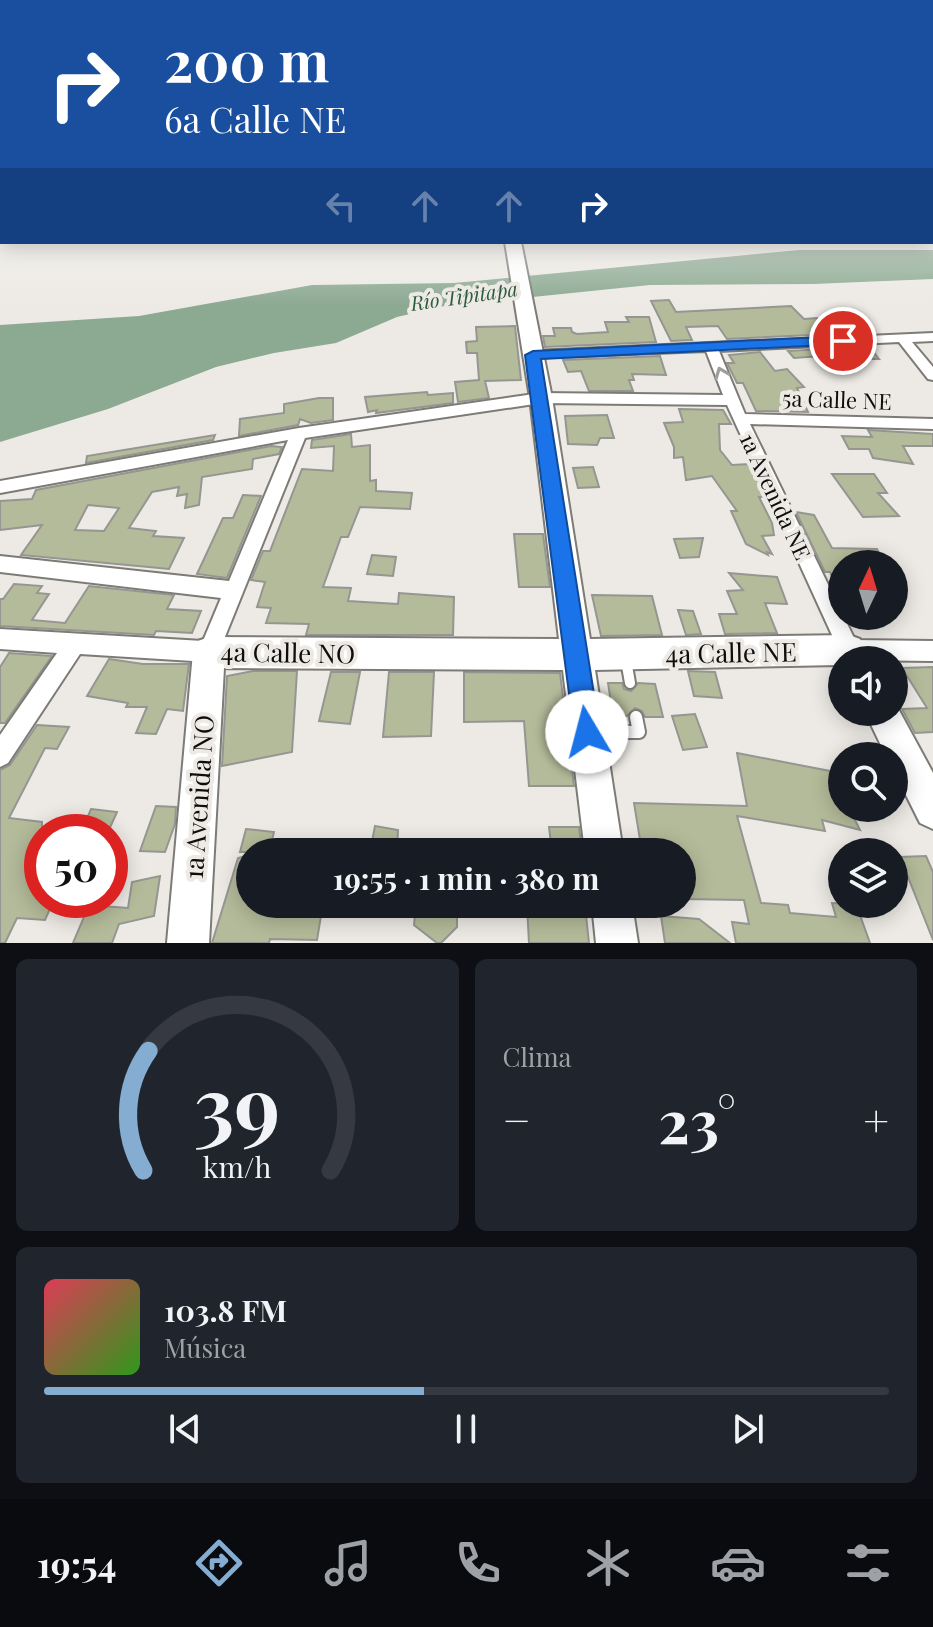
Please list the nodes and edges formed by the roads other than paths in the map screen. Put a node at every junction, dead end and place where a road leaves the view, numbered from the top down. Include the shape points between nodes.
1 (513, 244) edge
2 (933, 337) edge
3 (902, 338) junction
4 (711, 347) junction
5 (533, 355) junction
6 (933, 376) edge
7 (541, 398) junction
8 (732, 400) junction
9 (740, 419) junction
10 (933, 424) edge
11 (299, 433) junction
12 (0, 487) edge
13 (0, 564) edge
14 (236, 591) junction
15 (0, 639) edge
16 (76, 642) junction
17 (848, 646) edge
18 (933, 651) edge
19 (209, 652) junction
20 (908, 652) edge
21 (576, 655) junction
22 (828, 656) edge
23 (636, 717) dead end
24 (889, 726) edge
25 (587, 732) junction
26 (0, 755) edge
27 (933, 810) edge
28 (602, 838) edge
29 (614, 918) edge
30 (188, 943) edge
31 (617, 943) edge

1 - 5 street
2 - 3 street
3 - 4 street
3 - 6 street
4 - 5 street
8 -> 4 street, 1a Avenida NE
5 - 7 street
7 - 8 street
7 - 11 street
7 - 21 street
8 - 9 street, 1a Avenida NE
9 - 10 street, 5a Calle NE
9 - 17 street, 1a Avenida NE
11 - 12 street
11 - 14 street
13 - 14 street
14 - 19 street
15 - 16 street, 4a Calle NO
16 - 19 street, 4a Calle NO
16 - 26 street
18 - 20 street, 4a Calle NE
19 - 21 street, 4a Calle NO
19 - 30 street, 1a Avenida NO
21 - 22 street, 4a Calle NE via 628,669
21 - 25 street
23 - 25 lane via 639,732
24 - 27 street
25 - 28 street
29 - 31 street

